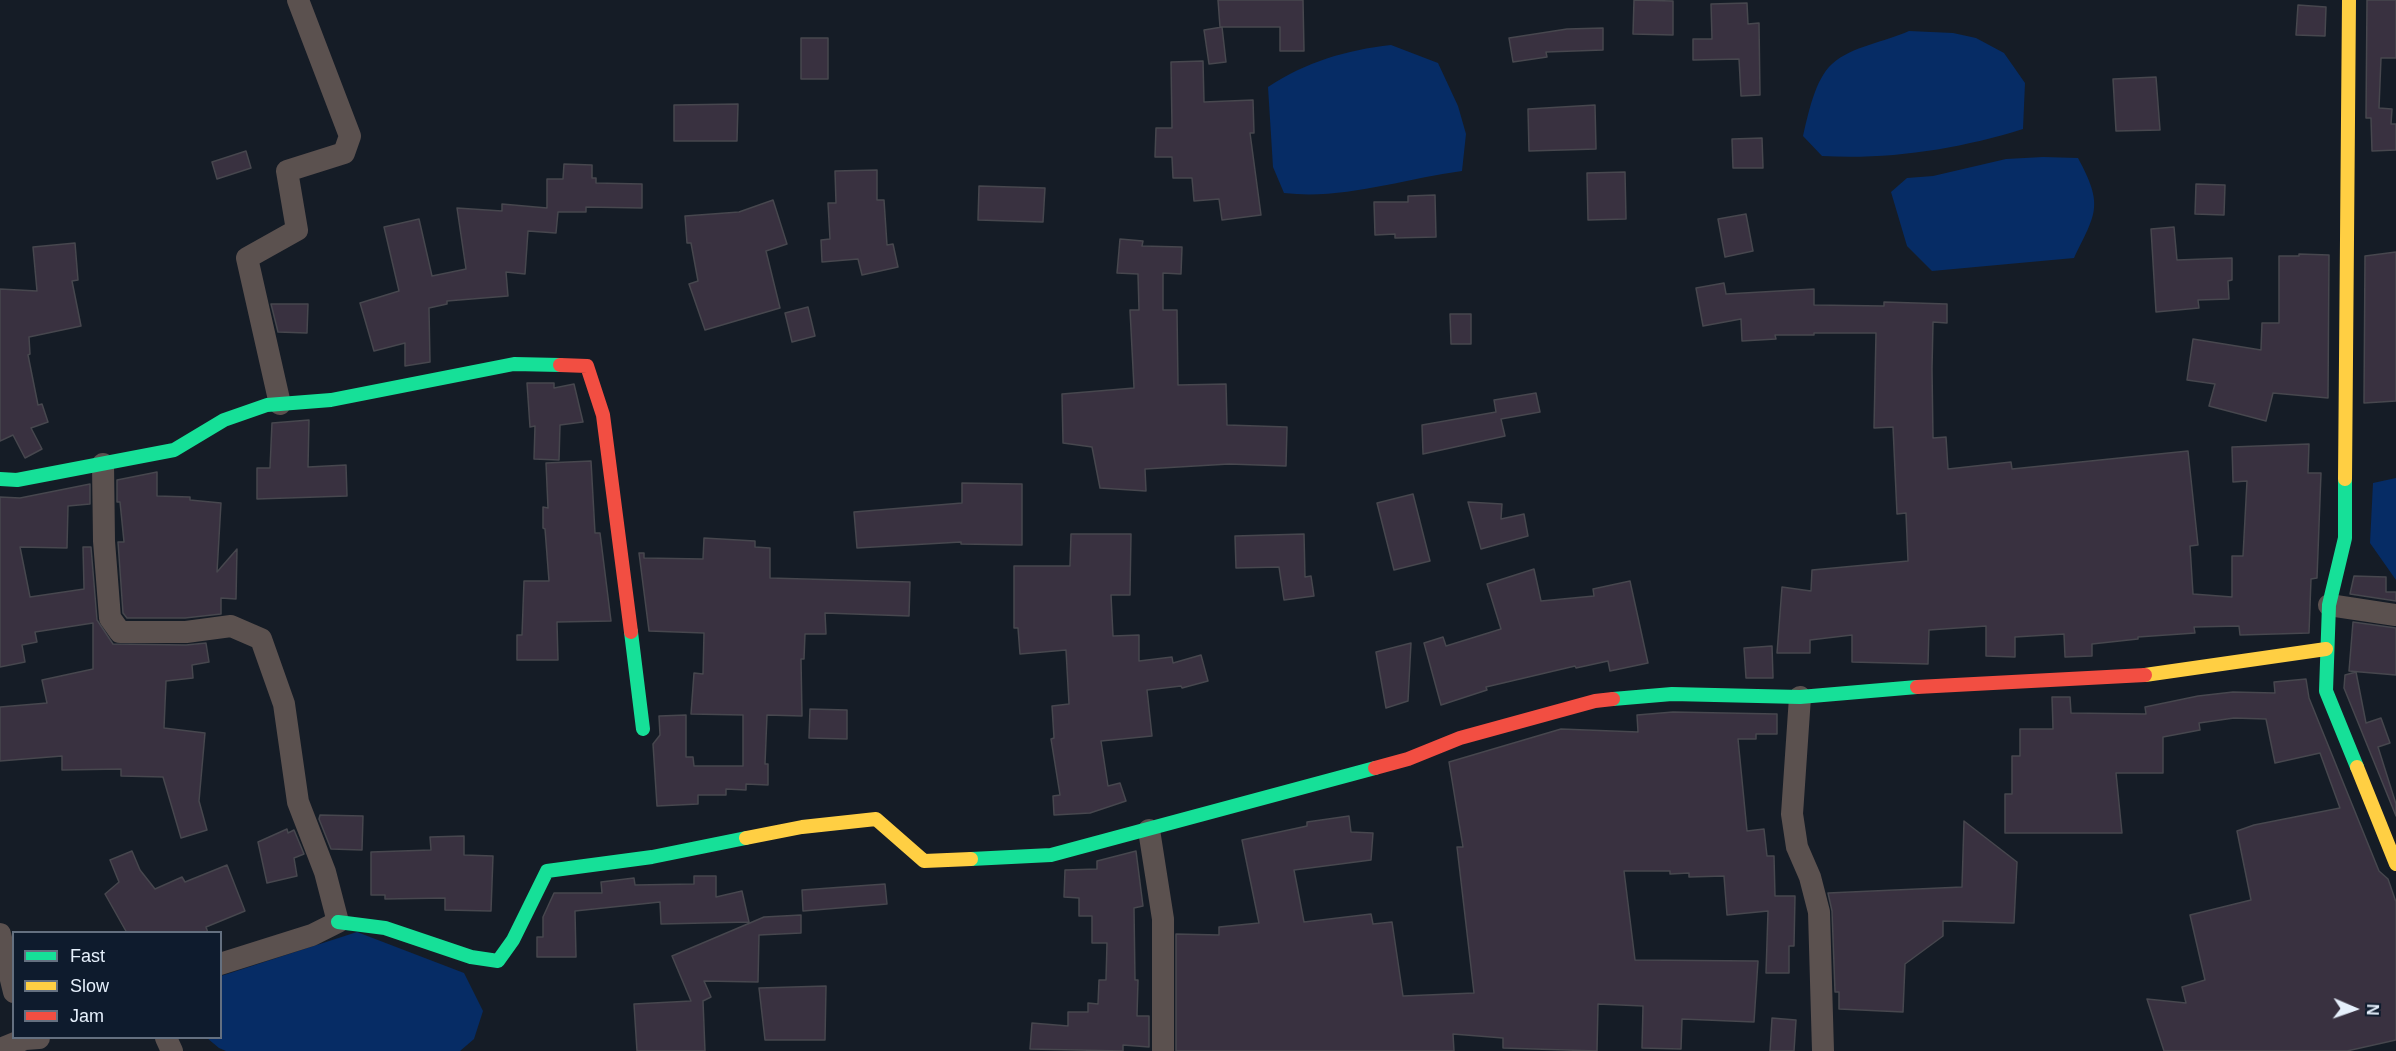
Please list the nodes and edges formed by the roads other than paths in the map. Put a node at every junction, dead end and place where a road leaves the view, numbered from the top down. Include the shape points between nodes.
1 (298, 0) edge
2 (2349, 0) edge
3 (280, 404) junction
4 (103, 464) junction
5 (0, 479) edge
6 (2329, 605) junction
7 (2396, 615) edge
8 (2325, 649) junction
9 (1800, 697) junction
10 (644, 729) dead end
11 (1149, 830) junction
12 (2396, 864) edge
13 (338, 922) junction
14 (0, 934) edge
15 (222, 963) edge
16 (12, 984) edge
17 (26, 1039) edge
18 (0, 1049) edge
19 (1163, 1051) edge
20 (1823, 1051) edge

1 - 3 street via 351,136 344,153 287,171 297,230 247,258
2 - 6 street via 2345,538
3 - 4 street via 224,420 174,450
3 - 10 street via 331,400 514,364 587,366 603,415
4 - 5 street via 16,480
4 - 13 street via 110,618 120,632 186,632 231,626 261,639 284,704 298,802 325,872
6 - 7 street
6 - 8 street
8 - 9 street via 2130,677 1972,682
8 - 12 street via 2326,691
9 - 11 street via 1672,694 1595,701 1460,738 1408,759
9 - 20 street via 1792,814 1797,847 1819,912
11 - 13 street via 1051,855 924,861 876,819 802,826 652,857 567,866 547,871 509,949 498,961 471,957 385,928
11 - 19 street via 1162,919
13 - 15 street via 312,935
14 - 16 street
17 - 18 street

